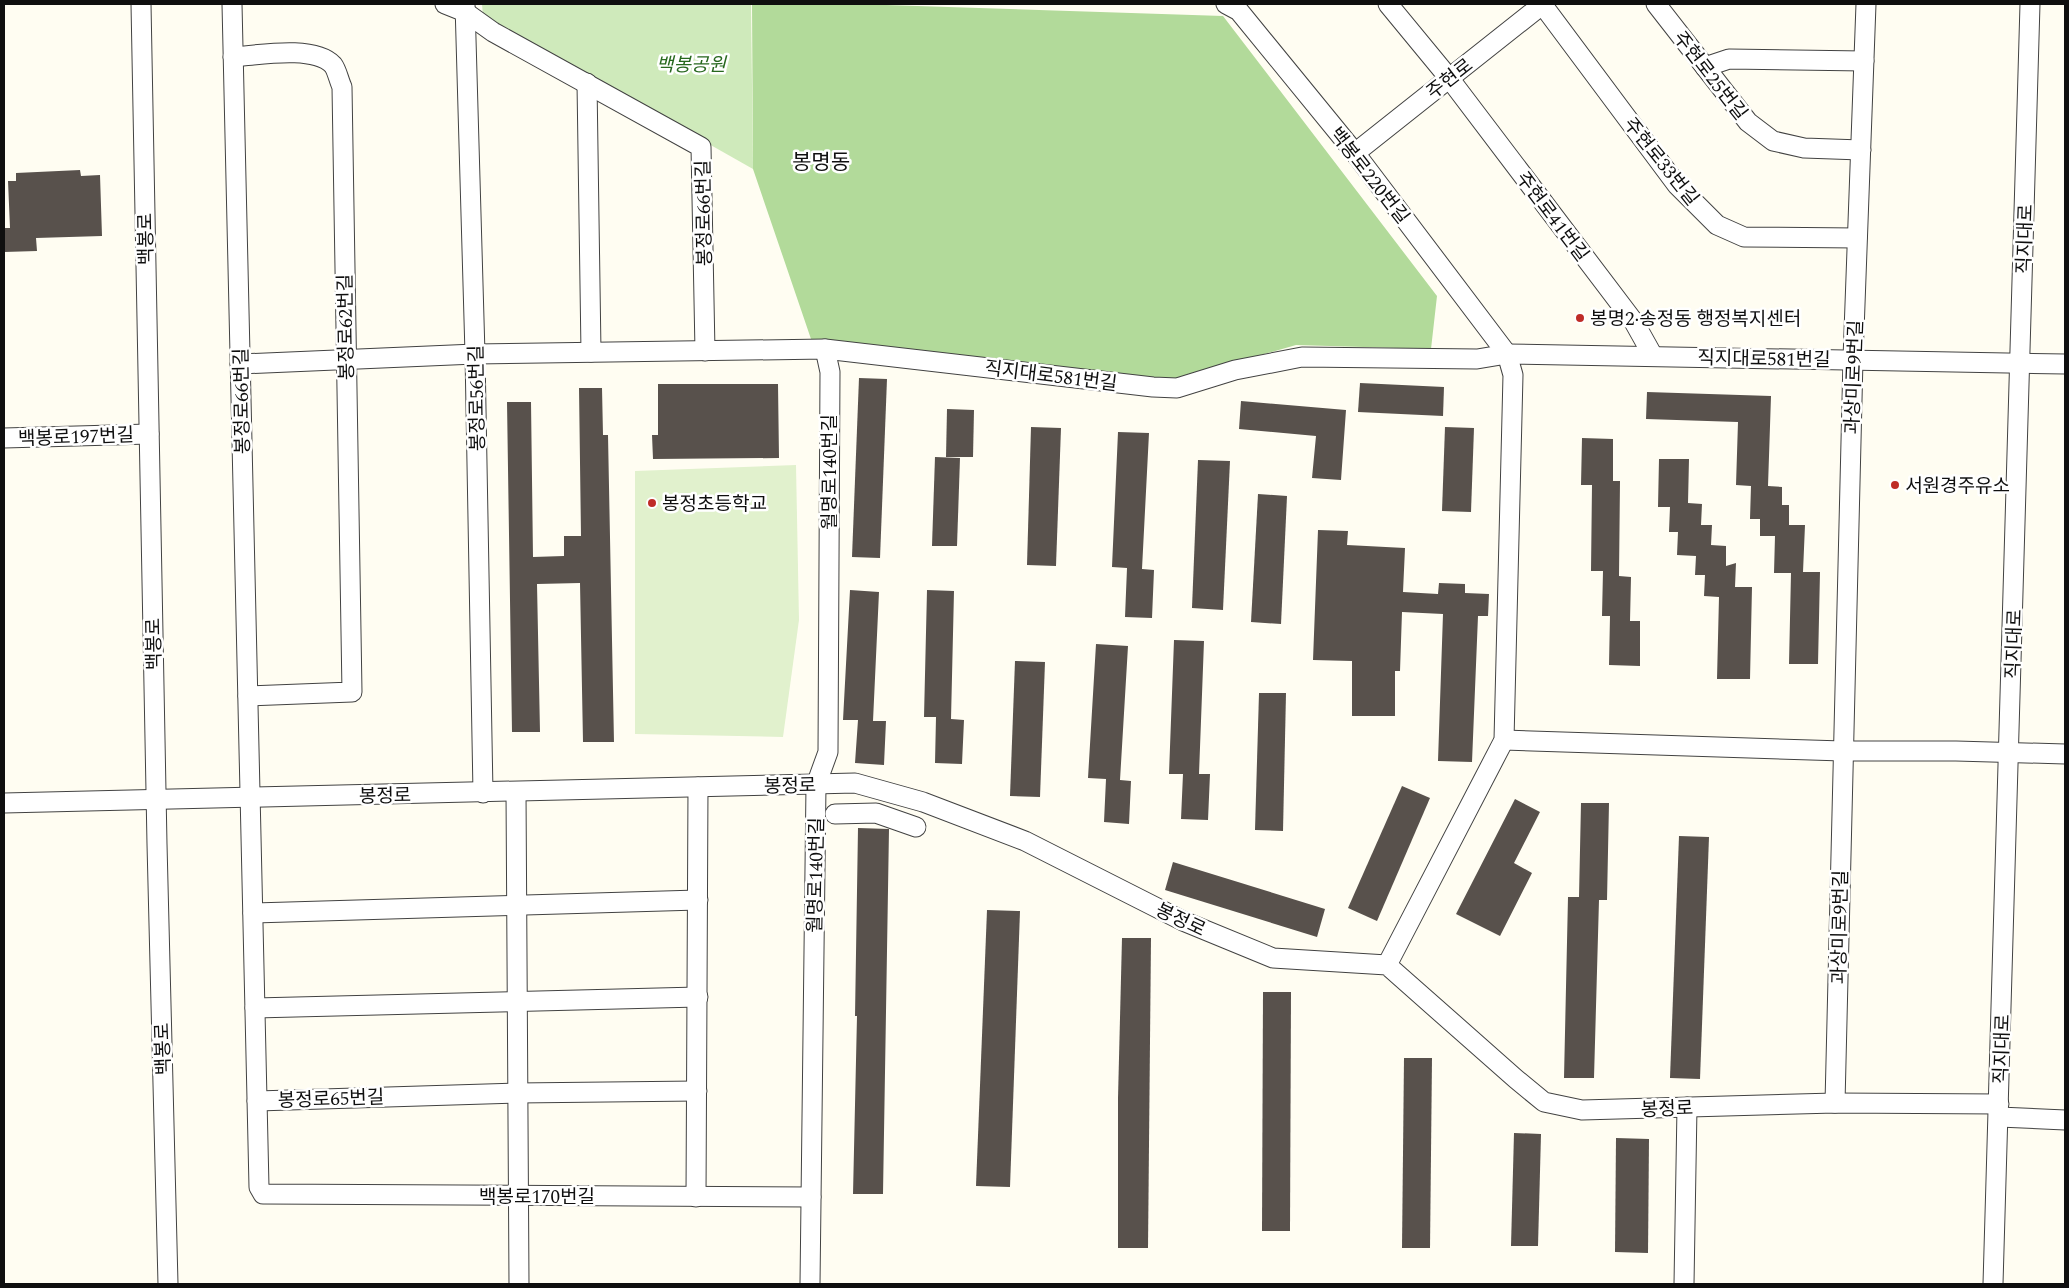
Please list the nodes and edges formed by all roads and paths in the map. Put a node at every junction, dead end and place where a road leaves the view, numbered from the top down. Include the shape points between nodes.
1 (141, 4) edge
2 (232, 4) edge
3 (445, 4) edge
4 (1226, 4) edge
5 (1388, 4) edge
6 (1543, 4) edge
7 (1656, 4) edge
8 (1866, 4) edge
9 (2030, 4) edge
10 (465, 8) edge
11 (234, 57) junction
12 (1864, 61) junction
13 (1705, 67) junction
14 (1449, 78) junction
15 (587, 83) junction
16 (1860, 150) junction
17 (1354, 153) junction
18 (1858, 238) junction
19 (826, 348) junction
20 (705, 351) junction
21 (591, 352) junction
22 (475, 354) junction
23 (1507, 354) junction
24 (1653, 356) junction
25 (346, 359) junction
26 (1853, 359) junction
27 (2020, 362) junction
28 (240, 364) junction
29 (2065, 364) edge
30 (149, 434) junction
31 (4, 438) edge
32 (248, 696) junction
33 (1504, 740) junction
34 (1843, 751) junction
35 (2009, 752) junction
36 (2065, 754) edge
37 (816, 785) junction
38 (698, 788) junction
39 (516, 792) junction
40 (483, 793) junction
41 (250, 798) junction
42 (156, 800) junction
43 (4, 803) edge
44 (835, 814) dead end
45 (916, 826) dead end
46 (698, 900) junction
47 (516, 905) junction
48 (253, 913) junction
49 (1387, 965) junction
50 (698, 997) junction
51 (517, 1001) junction
52 (255, 1008) junction
53 (697, 1091) junction
54 (518, 1093) junction
55 (257, 1101) junction
56 (1835, 1103) junction
57 (1687, 1107) junction
58 (1999, 1110) junction
59 (2065, 1120) edge
60 (262, 1194) joint
61 (518, 1196) junction
62 (696, 1197) junction
63 (811, 1197) junction
64 (168, 1284) edge
65 (519, 1284) edge
66 (810, 1284) edge
67 (1684, 1284) edge
68 (1993, 1284) edge

1 - 30 street, 백봉로
2 - 11 street, 봉정로66번길
3 - 10 street, 봉정로66번길
4 - 17 street, 백봉로220번길 via 1239,11
5 - 14 street, 주현로41번길
6 - 14 street, 주현로
6 - 18 street, 주현로33번길 via 1677,185 1717,225 1744,237
7 - 13 street, 주현로25번길
8 - 12 street, 과상미로9번길
9 - 27 street, 직지대로
10 - 15 street, 봉정로66번길 via 493,32
10 - 22 street, 봉정로56번길
11 - 25 street, 봉정로62번길 via 315,55 334,66 342,87
11 - 28 street, 봉정로66번길
12 - 13 street via 1729,59
12 - 16 street, 과상미로9번길
13 - 16 street, 주현로25번길 via 1748,122 1773,141 1804,148
14 - 17 street, 주현로
14 - 24 street, 주현로41번길 via 1634,322
15 - 20 street, 봉정로66번길 via 701,147
15 - 21 street
16 - 18 street, 과상미로9번길
17 - 23 street, 백봉로220번길
18 - 26 street, 과상미로9번길
19 - 20 street, 직지대로581번길
19 - 23 street, 직지대로581번길 via 1177,388 1235,370 1302,357 1477,359
19 - 37 street, 월명로140번길 via 830,372 828,752
20 - 21 street, 직지대로581번길
21 - 22 street, 직지대로581번길
22 - 25 street, 직지대로581번길
22 - 40 street, 봉정로56번길
23 - 24 street, 직지대로581번길
23 - 33 street via 1513,375
24 - 26 street, 직지대로581번길
25 - 28 street, 직지대로581번길
25 - 32 street, 봉정로62번길 via 352,692
26 - 27 street, 직지대로581번길
26 - 34 street, 과상미로9번길
27 - 29 street, 직지대로581번길
27 - 35 street, 직지대로
28 - 32 street, 봉정로66번길
30 - 31 street, 백봉로197번길
30 - 42 street, 백봉로
32 - 41 street, 봉정로66번길
33 - 34 street
33 - 49 street
34 - 35 street
34 - 56 street, 과상미로9번길
35 - 36 street
35 - 58 street, 직지대로
37 - 38 street, 봉정로
37 - 49 street, 봉정로 via 855,783 923,802 1025,842 1182,921 1273,958
37 - 63 street, 월명로140번길
38 - 39 street, 봉정로
38 - 46 street
39 - 40 street, 봉정로
39 - 47 street
40 - 41 street, 봉정로
41 - 42 street, 봉정로
41 - 48 street, 봉정로65번길
42 - 43 street, 봉정로
42 - 64 street, 백봉로
44 - 45 street via 876,813
46 - 47 street
46 - 50 street
47 - 48 street
47 - 51 street
48 - 52 street, 봉정로65번길
49 - 57 street, 봉정로 via 1544,1102 1582,1110
50 - 51 street
50 - 53 street
51 - 52 street
51 - 54 street
52 - 55 street, 봉정로65번길
53 - 54 street, 봉정로65번길
53 - 62 street
54 - 55 street, 봉정로65번길
54 - 61 street
55 - 60 street, 봉정로65번길 via 259,1187
56 - 57 street, 봉정로
56 - 58 street, 봉정로
57 - 67 street
58 - 59 street, 봉정로
58 - 68 street, 직지대로
60 - 61 street, 백봉로170번길
61 - 62 street, 백봉로170번길
61 - 65 street
62 - 63 street, 백봉로170번길
63 - 66 street, 월명로140번길

